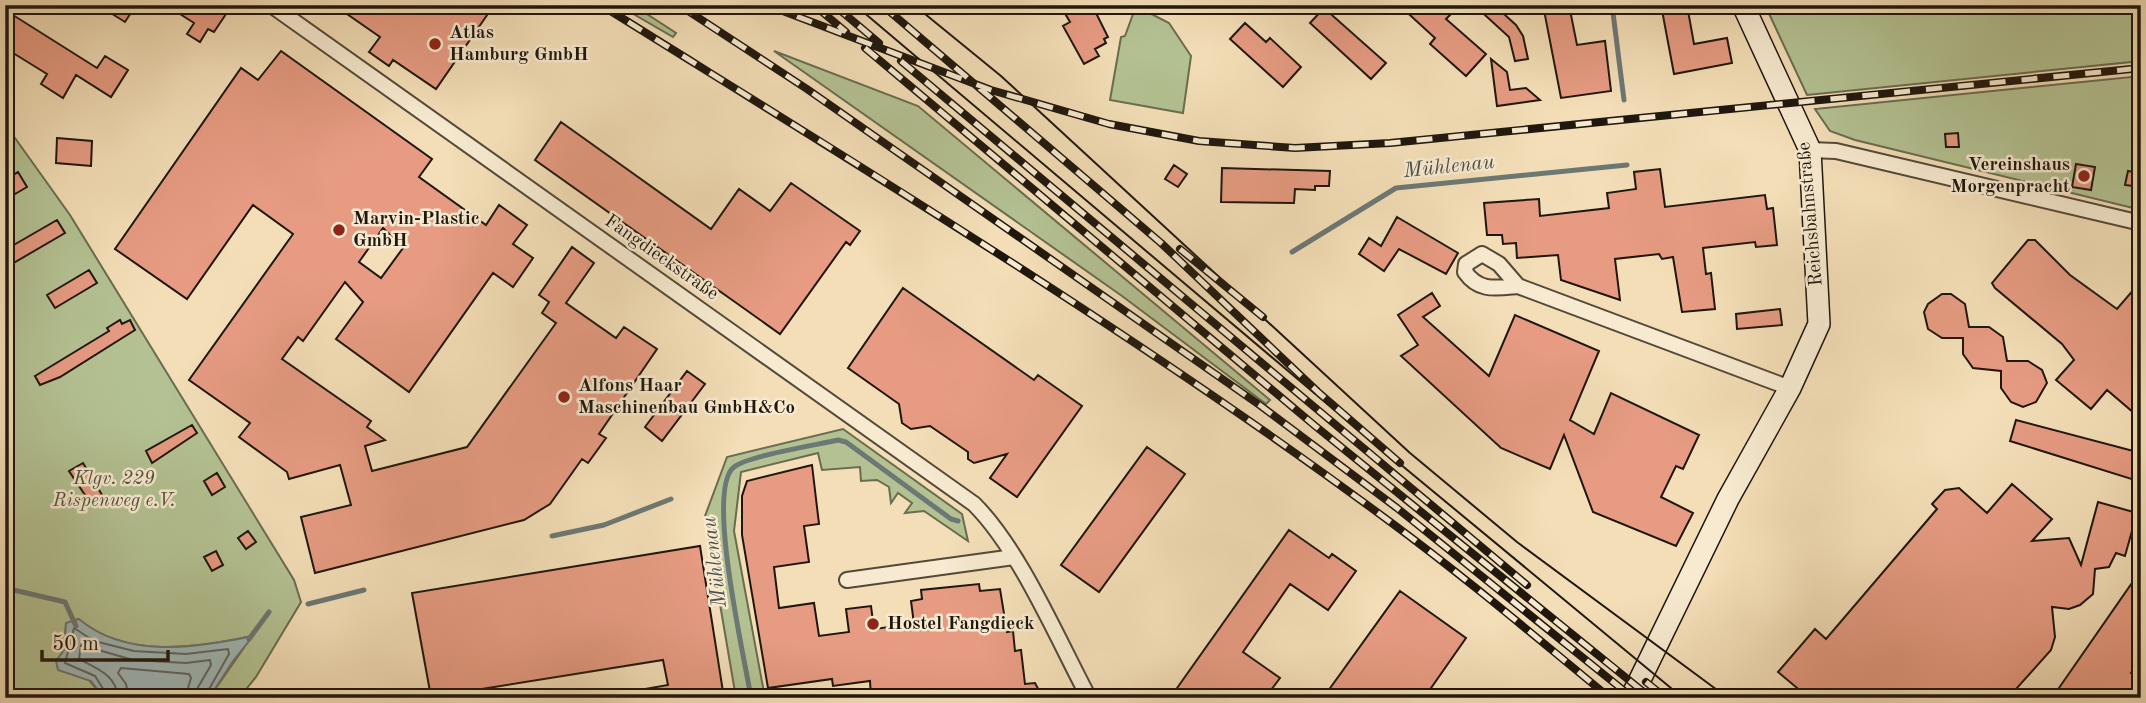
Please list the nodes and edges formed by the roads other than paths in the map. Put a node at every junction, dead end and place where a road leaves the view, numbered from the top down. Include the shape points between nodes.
1 (271, 5) edge
2 (1166, 5) edge
3 (1201, 5) edge
4 (1743, 5) edge
5 (1810, 150) junction
6 (2141, 223) edge
7 (1518, 286) dead end
8 (1790, 388) junction
9 (1014, 557) junction
10 (847, 580) dead end
11 (1089, 698) edge
12 (1631, 698) edge

1 - 9 street, Fangdieckstraße via 974,504
2 - 3 street
4 - 5 street, Reichsbahnstraße
5 - 6 street via 1836,151
5 - 8 street, Reichsbahnstraße via 1819,324
7 - 8 street
8 - 12 street, Reichsbahnstraße via 1728,499
9 - 10 street
9 - 11 street, Fangdieckstraße

